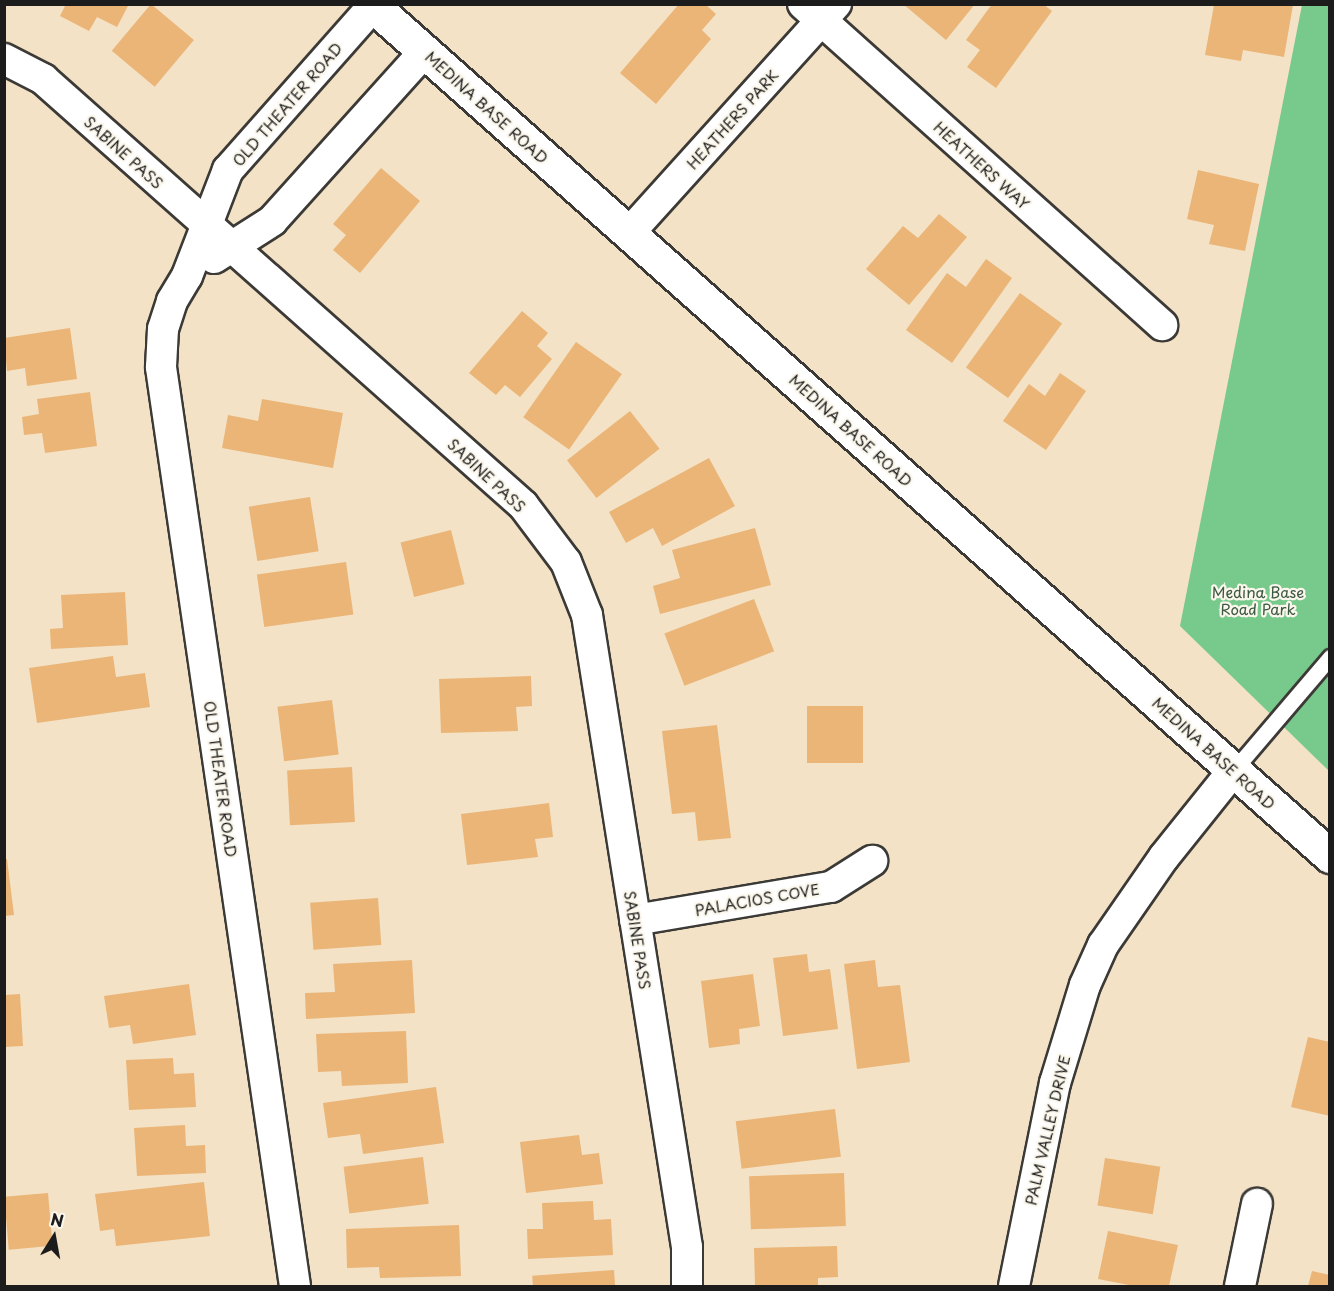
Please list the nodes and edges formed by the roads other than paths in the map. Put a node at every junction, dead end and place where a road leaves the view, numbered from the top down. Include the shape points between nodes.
1 (372, 5) edge
2 (820, 10) edge
3 (424, 52) junction
4 (4, 59) edge
5 (207, 225) junction
6 (629, 233) junction
7 (231, 247) junction
8 (187, 276) junction
9 (1162, 325) dead end
10 (1329, 657) edge
11 (1233, 771) junction
12 (1329, 856) edge
13 (872, 861) dead end
14 (635, 920) junction
15 (1257, 1204) dead end
16 (295, 1287) edge
17 (687, 1287) edge
18 (1014, 1287) edge
19 (1240, 1287) edge

1 - 3 street, MEDINA BASE ROAD
1 - 5 street, OLD THEATER ROAD via 228,170
2 - 6 street, HEATHERS PARK
2 - 9 street, HEATHERS WAY
3 - 6 street, MEDINA BASE ROAD
3 - 7 street, OLD THEATER ROAD via 272,220
4 - 5 street, SABINE PASS via 43,79
5 - 7 street, SABINE PASS
5 - 8 street, OLD THEATER ROAD
6 - 11 street, MEDINA BASE ROAD
7 - 8 street, OLD THEATER ROAD
7 - 14 street, SABINE PASS via 523,505 566,562 587,615
8 - 16 street, OLD THEATER ROAD via 172,301 163,329 161,368
10 - 11 lane
11 - 12 street, MEDINA BASE ROAD
11 - 18 street, PALM VALLEY DRIVE via 1164,857 1103,945 1084,985 1055,1083
13 - 14 street, PALACIOS COVE via 831,887
14 - 17 street, SABINE PASS via 687,1247
15 - 19 street

